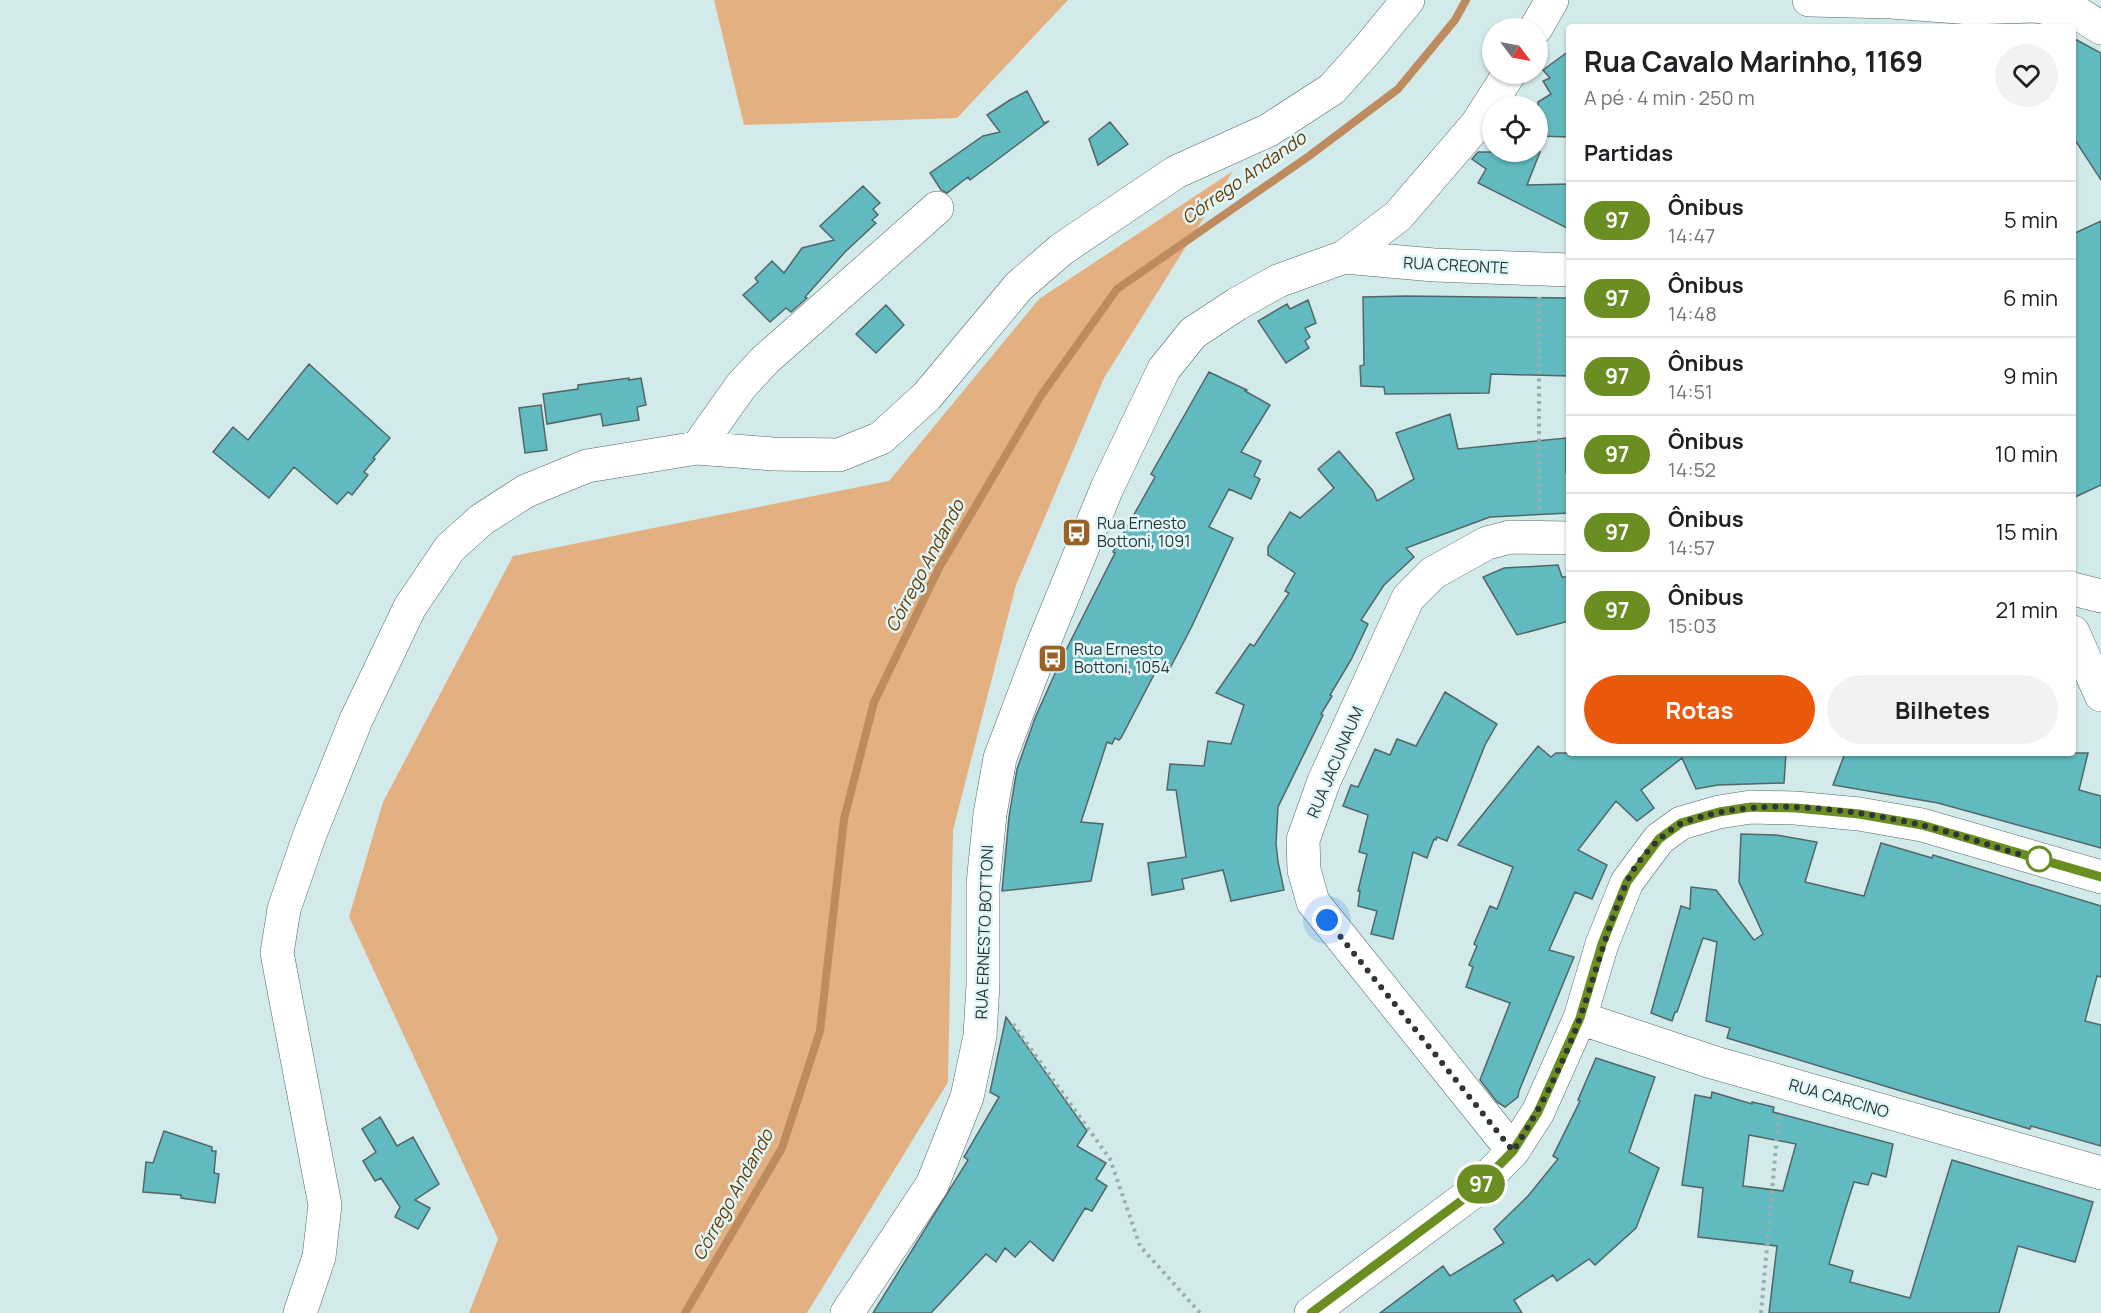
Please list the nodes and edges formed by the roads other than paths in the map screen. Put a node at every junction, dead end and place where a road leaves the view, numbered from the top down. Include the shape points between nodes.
1 (1408, 0) edge
2 (1552, 0) edge
3 (1809, 0) edge
4 (1830, 0) edge
5 (1542, 18) edge
6 (2101, 28) edge
7 (1503, 84) edge
8 (936, 208) dead end
9 (1344, 257) junction
10 (1554, 270) edge
11 (697, 448) junction
12 (1554, 537) edge
13 (2076, 590) edge
14 (2101, 596) edge
15 (2076, 639) edge
16 (2101, 695) edge
17 (2101, 877) edge
18 (1580, 1018) junction
19 (1513, 1151) junction
20 (2101, 1173) edge
21 (300, 1313) edge
22 (848, 1313) edge
23 (1311, 1313) edge

1 - 11 street via 1332,89 1269,130 1176,172 1062,249 1019,286 927,396 881,438 839,455
2 - 5 street
3 - 4 street
4 - 6 street via 1971,8 2036,6 2079,14
7 - 9 street, RUA ERNESTO BOTTONI via 1477,124 1398,216
8 - 11 street via 765,360 741,386
9 - 10 street, RUA CREONTE
9 - 22 street, RUA ERNESTO BOTTONI via 1278,280 1194,333 1164,369 1107,488 1000,758 983,884 980,1036 968,1097 932,1185
11 - 21 street via 587,466 526,491 481,520 450,548 410,608 356,720 284,909 276,954 325,1205 319,1257
12 - 19 street, RUA JACUNAUM via 1510,537 1487,543 1433,573 1408,598 1324,781 1304,840 1304,870 1313,902
13 - 14 street
15 - 16 street
17 - 18 street via 1922,825 1859,814 1751,807 1719,812 1681,823 1659,839 1627,882 1602,944
18 - 19 street via 1538,1112
18 - 20 street, RUA CARCINO via 1712,1062
19 - 23 street via 1473,1192

